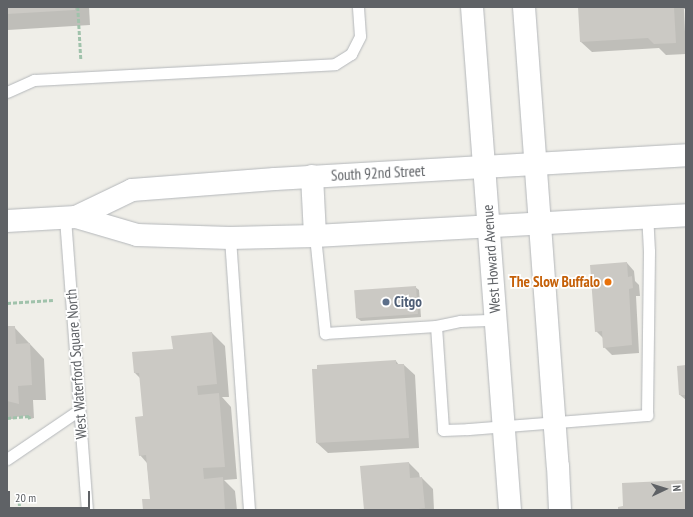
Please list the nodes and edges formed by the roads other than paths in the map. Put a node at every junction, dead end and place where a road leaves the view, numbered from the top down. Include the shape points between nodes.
1 (358, 7) edge
2 (472, 7) edge
3 (524, 7) edge
4 (7, 92) edge
5 (686, 155) edge
6 (535, 164) junction
7 (484, 167) junction
8 (312, 176) junction
9 (686, 215) edge
10 (7, 216) edge
11 (70, 217) junction
12 (647, 217) junction
13 (7, 221) edge
14 (540, 222) junction
15 (489, 225) junction
16 (315, 236) junction
17 (230, 238) junction
18 (495, 320) junction
19 (436, 326) junction
20 (79, 410) junction
21 (555, 422) junction
22 (502, 426) junction
23 (7, 459) edge
24 (86, 510) edge
25 (249, 510) edge
26 (510, 510) edge
27 (560, 510) edge

1 - 4 lane via 360,36 351,54 335,64 34,80
2 - 7 main road, West Howard Avenue
3 - 6 main road
5 - 6 main road, South 92nd Street
6 - 7 main road, South 92nd Street
6 - 14 main road
7 - 8 main road, South 92nd Street
7 - 15 main road, West Howard Avenue
8 - 11 main road, South 92nd Street via 132,190
8 - 16 main road
9 - 12 main road, South 92nd Street
10 - 13 lane
11 - 13 main road, South 92nd Street
11 - 17 main road, South 92nd Street via 137,235
11 - 20 lane, West Waterford Square North via 71,299
12 - 14 main road, South 92nd Street
12 - 21 lane via 647,415
14 - 15 main road, South 92nd Street
14 - 21 main road
15 - 16 main road, South 92nd Street
15 - 18 main road, West Howard Avenue
16 - 17 main road, South 92nd Street
16 - 19 lane via 324,333
17 - 25 lane
18 - 19 lane via 460,321
18 - 22 main road, West Howard Avenue
19 - 22 lane via 443,430
20 - 23 lane
20 - 24 lane, West Waterford Square North
21 - 22 lane
21 - 27 main road
22 - 26 main road, West Howard Avenue

